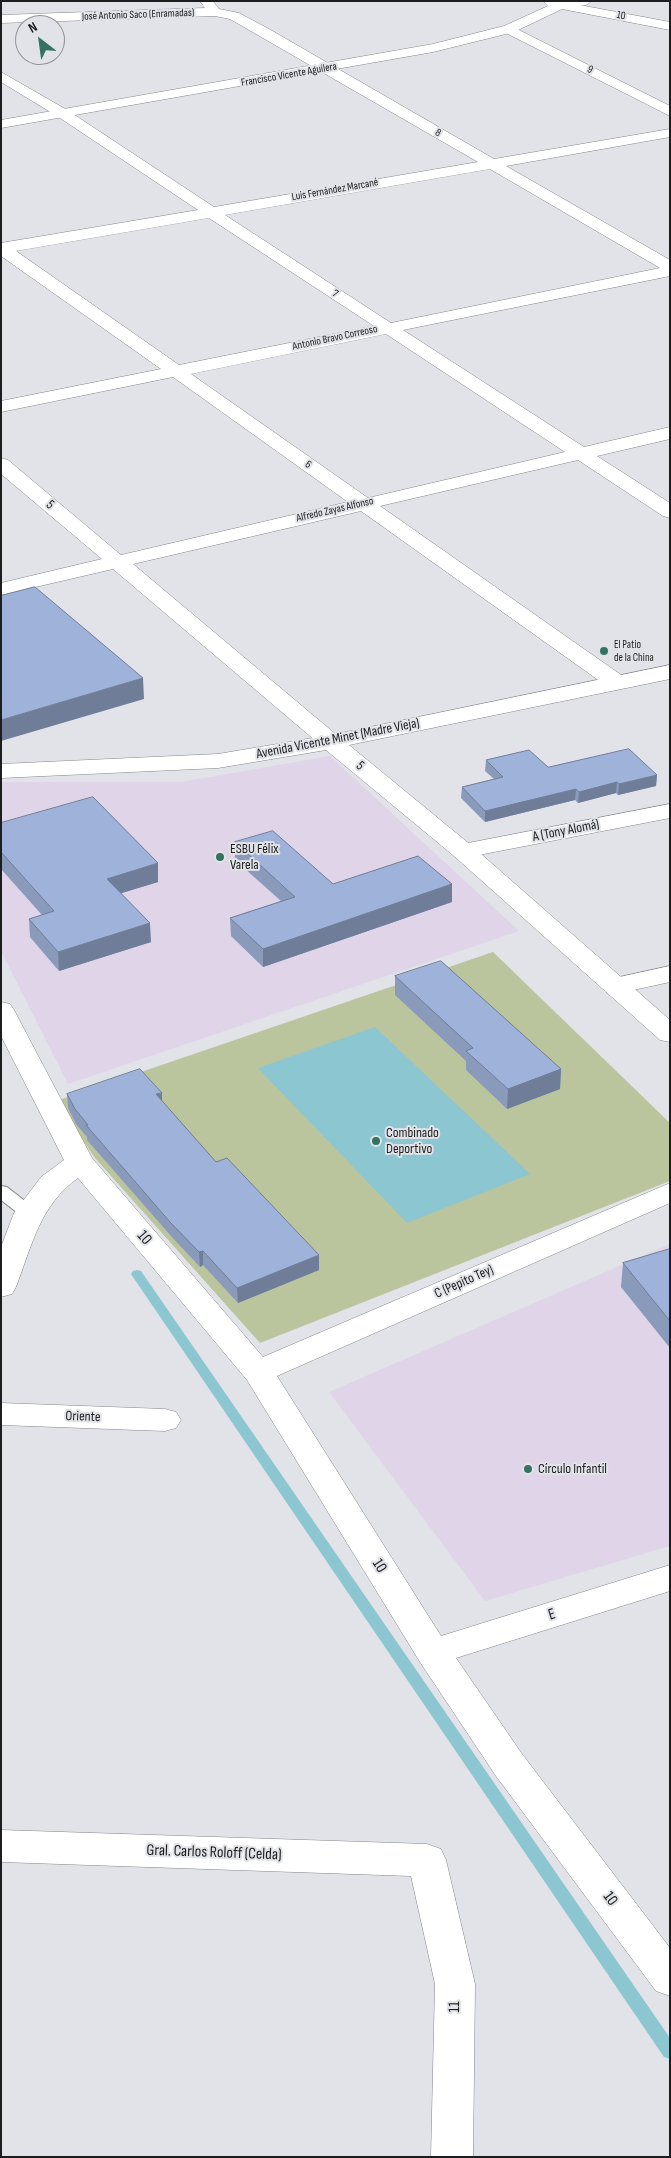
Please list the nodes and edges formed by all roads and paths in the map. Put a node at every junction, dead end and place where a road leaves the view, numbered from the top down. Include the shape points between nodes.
1 (543, 1) edge
2 (586, 1) edge
3 (566, 3) edge
4 (210, 7) edge
5 (1, 19) edge
6 (670, 26) edge
7 (509, 29) junction
8 (327, 68) junction
9 (1, 76) edge
10 (670, 112) edge
11 (62, 113) junction
12 (1, 124) edge
13 (670, 133) edge
14 (490, 163) junction
15 (208, 211) junction
16 (2, 248) edge
17 (670, 267) edge
18 (670, 271) edge
19 (386, 327) junction
20 (174, 372) junction
21 (1, 406) edge
22 (670, 433) edge
23 (579, 454) junction
24 (1, 464) edge
25 (362, 503) junction
26 (670, 512) edge
27 (116, 562) junction
28 (1, 589) edge
29 (670, 672) edge
30 (616, 682) junction
31 (331, 742) junction
32 (1, 771) edge
33 (670, 811) edge
34 (463, 851) junction
35 (670, 974) edge
36 (615, 986) junction
37 (1, 1010) edge
38 (670, 1034) edge
39 (80, 1162) junction
40 (1, 1191) edge
41 (670, 1192) edge
42 (29, 1213) junction
43 (1, 1287) edge
44 (258, 1372) junction
45 (1, 1414) edge
46 (166, 1420) dead end
47 (670, 1578) edge
48 (433, 1652) junction
49 (1, 1846) edge
50 (427, 1860) joint
51 (670, 1979) edge
52 (452, 2157) edge

1 - 3 street, 10
2 - 3 street
3 - 6 street, 10
3 - 7 street, Francisco Vicente Aguilera
4 - 5 street, José Antonio Saco (Enramadas)
4 - 8 street, 8 via 234,16
7 - 8 street, Francisco Vicente Aguilera via 433,48
7 - 10 street, 9
8 - 11 street, Francisco Vicente Aguilera
8 - 14 street, 8
9 - 11 street, 7
11 - 12 street, Francisco Vicente Aguilera
11 - 15 street, 7
13 - 14 street, Luis Fernández Marcané
14 - 15 street, Luis Fernández Marcané
14 - 17 street, 8
15 - 16 street, Luis Fernández Marcané
15 - 19 street, 7
16 - 20 street, 6
18 - 19 street, Antonio Bravo Correoso
19 - 20 street, Antonio Bravo Correoso
19 - 23 street, 7
20 - 21 street, Antonio Bravo Correoso
20 - 25 street, 6
22 - 23 street, Alfredo Zayas Alfonso
23 - 25 street, Alfredo Zayas Alfonso
23 - 26 street, 7
24 - 27 street, 5
25 - 27 street, Alfredo Zayas Alfonso
25 - 30 street, 6
27 - 28 street, Alfredo Zayas Alfonso
27 - 31 street, 5
29 - 30 street, Avenida Vicente Minet (Madre Vieja)
30 - 31 street, Avenida Vicente Minet (Madre Vieja)
31 - 32 street, Avenida Vicente Minet (Madre Vieja) via 218,760
31 - 34 street, 5
33 - 34 street, A (Tony Alomá)
34 - 36 street, 5
35 - 36 street
36 - 38 street, 5
37 - 39 street, 10
39 - 42 street via 51,1183
39 - 44 street, 10
40 - 42 lane
41 - 44 street, C (Pepito Tey)
42 - 43 street
44 - 48 street, 10
45 - 46 street, Oriente
47 - 48 street, E
48 - 51 street, 10 via 509,1765
49 - 50 street, Gral. Carlos Roloff (Celda)
50 - 52 street, 11 via 455,1984

